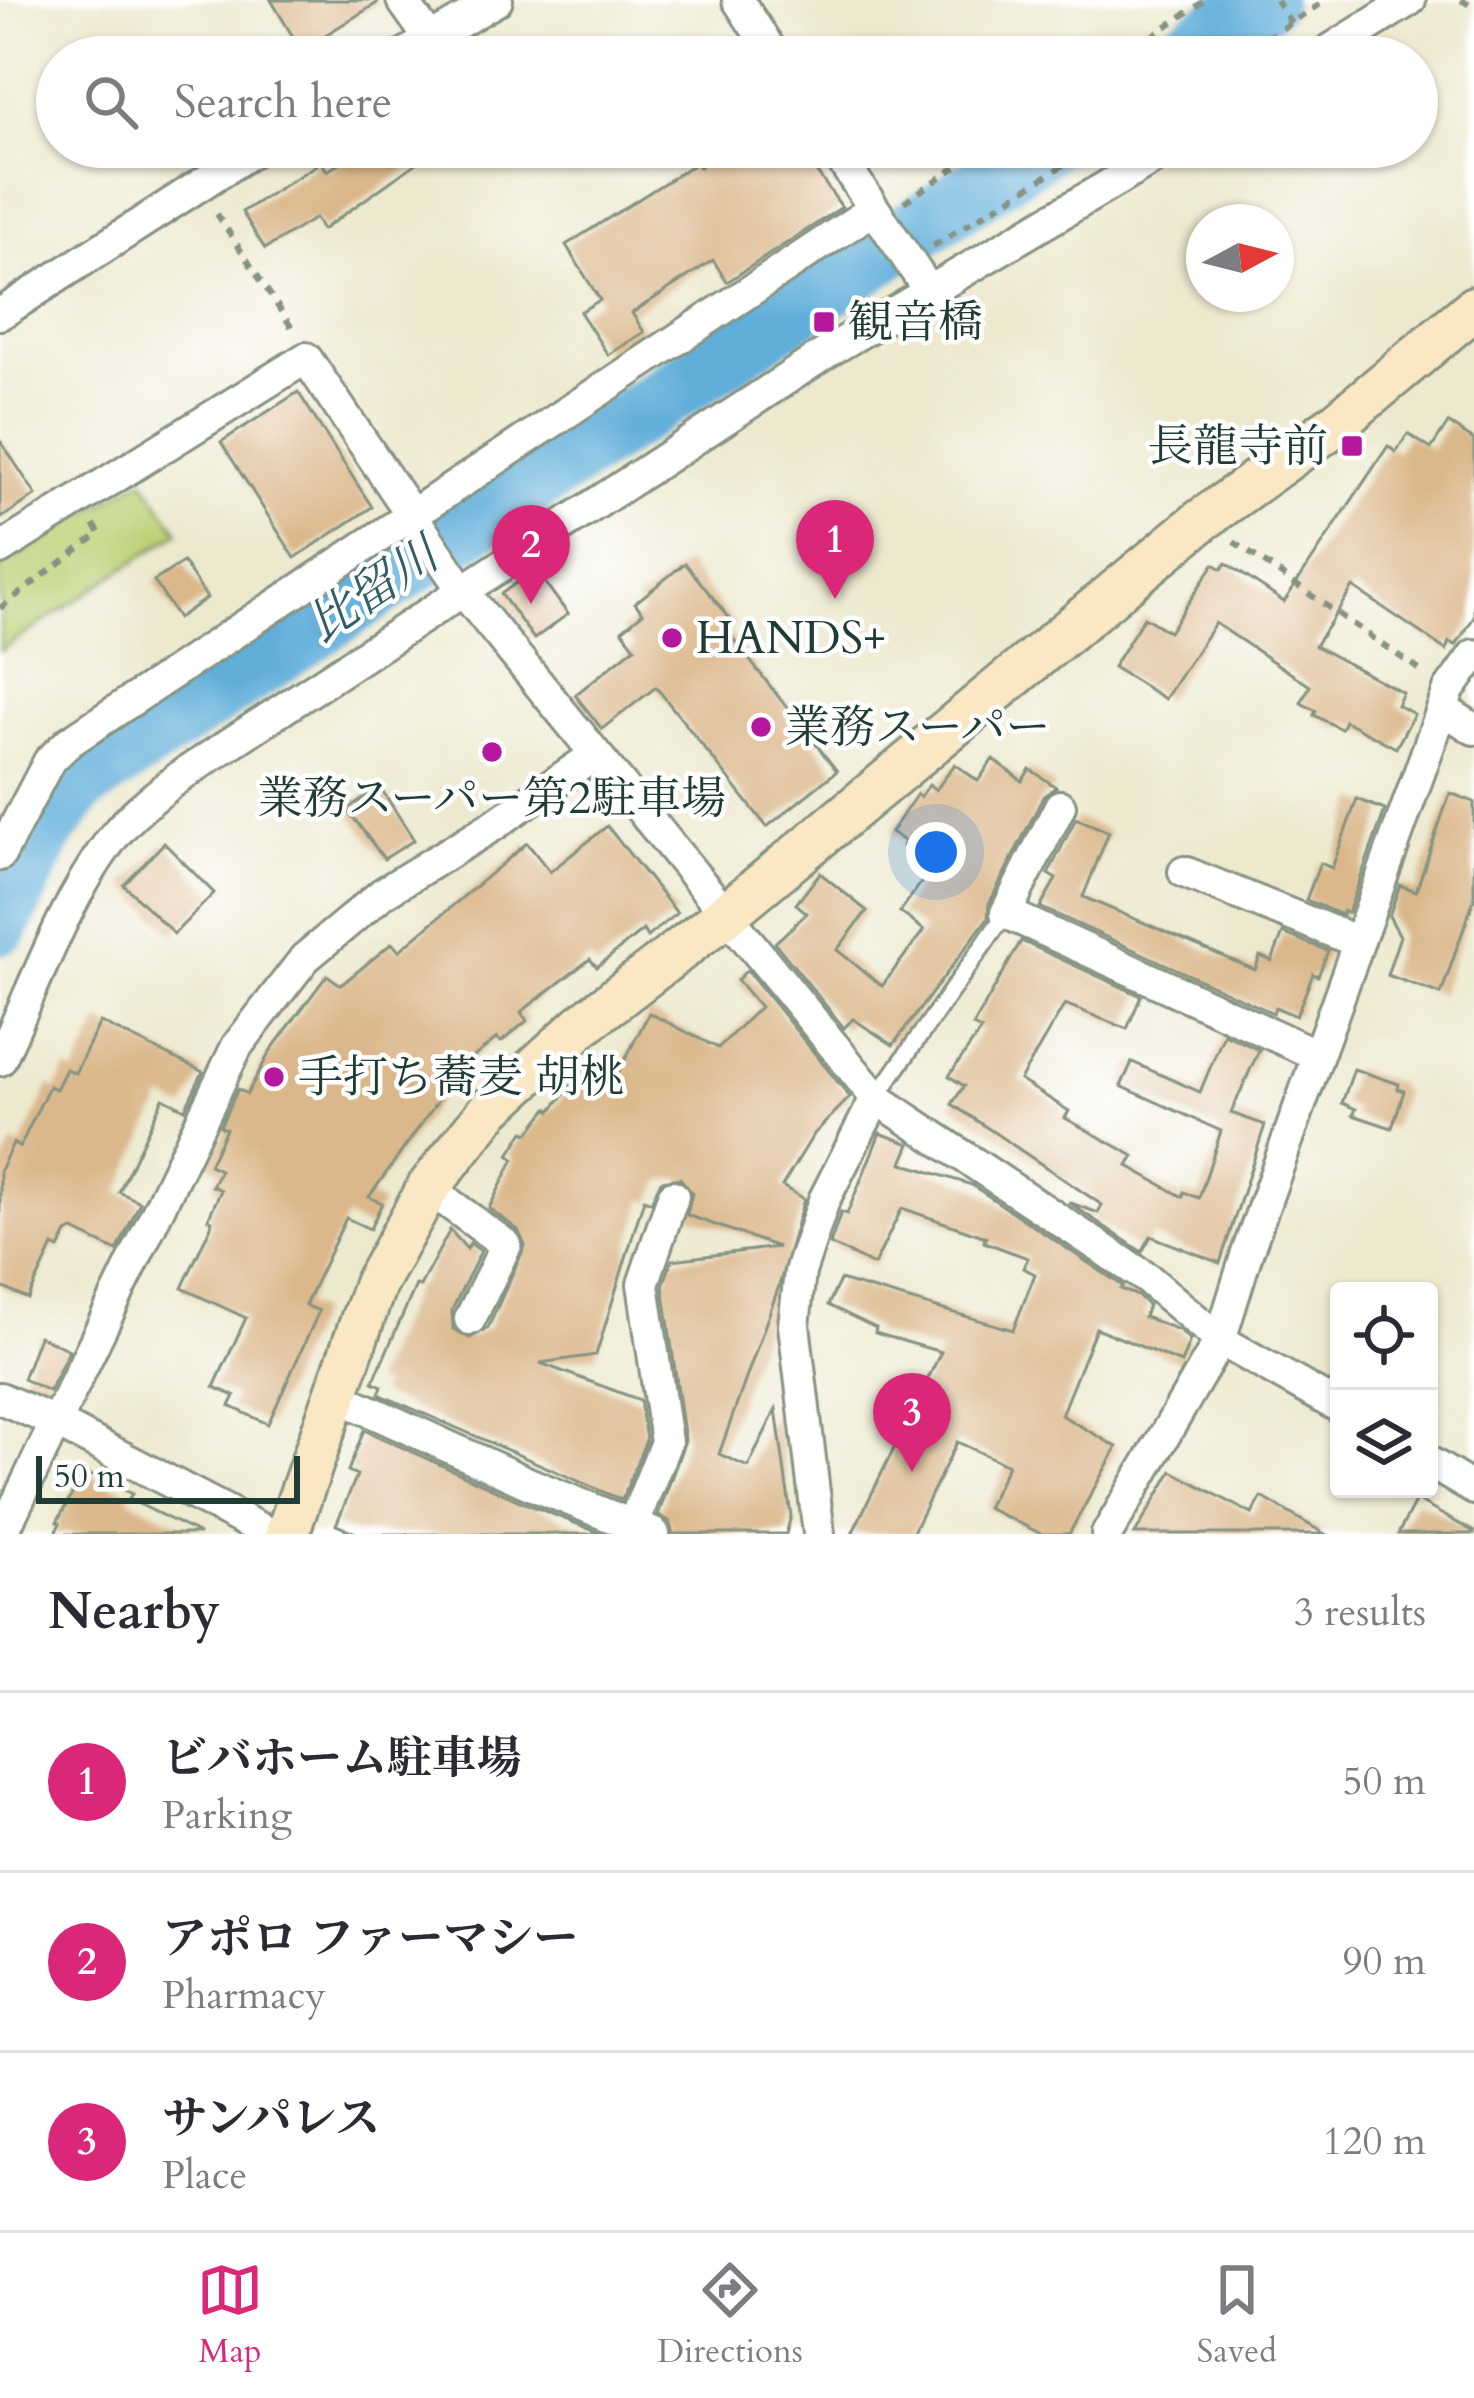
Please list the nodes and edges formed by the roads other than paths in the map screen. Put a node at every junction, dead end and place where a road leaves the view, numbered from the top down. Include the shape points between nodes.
1 (402, 0) edge
2 (497, 0) edge
3 (738, 0) edge
4 (1410, 0) edge
5 (428, 36) edge
6 (433, 36) edge
7 (761, 36) edge
8 (1353, 36) edge
9 (226, 168) edge
10 (847, 168) edge
11 (1137, 168) edge
12 (881, 219) junction
13 (929, 291) junction
14 (1474, 308) edge
15 (0, 314) edge
16 (418, 524) junction
17 (0, 549) edge
18 (455, 578) junction
19 (1474, 655) edge
20 (1446, 699) junction
21 (1474, 729) edge
22 (595, 755) junction
23 (1060, 806) dead end
24 (0, 855) edge
25 (1184, 872) dead end
26 (1006, 913) junction
27 (725, 915) junction
28 (1358, 942) junction
29 (1318, 1054) junction
30 (0, 1060) edge
31 (875, 1098) junction
32 (428, 1188) junction
33 (674, 1196) dead end
34 (470, 1319) dead end
35 (1220, 1340) junction
36 (335, 1395) junction
37 (0, 1398) edge
38 (1330, 1402) edge
39 (55, 1422) junction
40 (1438, 1467) edge
41 (1474, 1489) edge
42 (638, 1532) edge
43 (2, 1534) edge
44 (270, 1534) edge
45 (287, 1534) edge
46 (819, 1534) edge
47 (1107, 1534) edge

1 - 5 street
2 - 6 street
3 - 7 street
4 - 8 street
9 - 15 street
10 - 12 street
11 - 13 street
12 - 13 street
12 - 16 street
13 - 18 street
14 - 27 street via 1336,424 1202,520
16 - 17 street via 306,358
16 - 18 street
16 - 24 street via 69,742 49,761
18 - 22 street
18 - 30 street via 137,811 75,895
19 - 20 street
20 - 21 street
20 - 28 street
22 - 27 street
22 - 39 street via 383,893 305,958 237,1046
23 - 26 street
25 - 28 street
26 - 29 street
26 - 31 lane
27 - 31 street
27 - 32 street via 582,1024 490,1108
28 - 29 street
29 - 35 street
31 - 35 street via 1148,1279
31 - 46 street via 824,1200 800,1273 794,1325
32 - 34 street via 506,1244
32 - 36 street via 374,1285
33 - 42 street via 643,1284 666,1442
35 - 38 street
35 - 47 street
36 - 42 street
36 - 45 street
37 - 39 street
39 - 43 street
39 - 44 street
40 - 41 street

